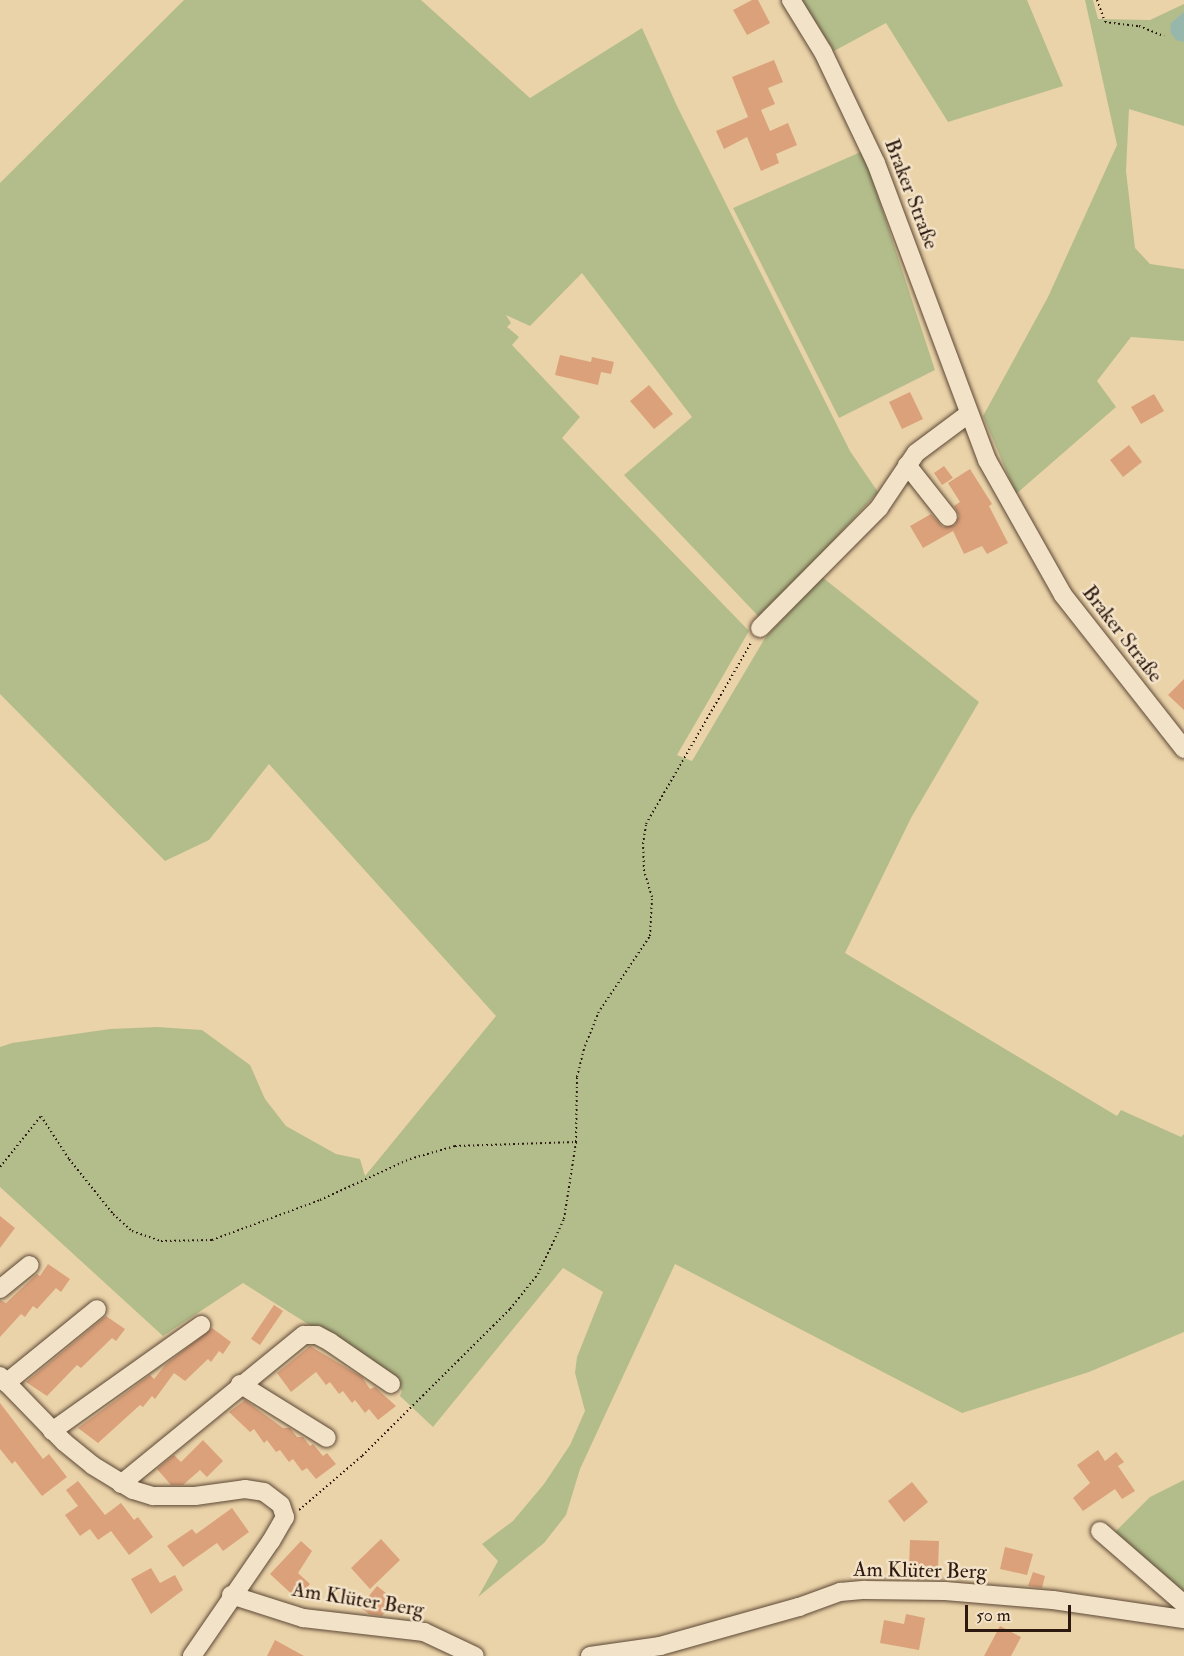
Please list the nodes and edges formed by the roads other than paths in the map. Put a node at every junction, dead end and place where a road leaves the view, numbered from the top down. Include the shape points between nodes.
1 (792, 0) edge
2 (967, 415) junction
3 (907, 465) junction
4 (948, 517) dead end
5 (760, 628) road end
6 (1184, 749) edge
7 (30, 1265) dead end
8 (0, 1289) edge
9 (97, 1309) dead end
10 (201, 1325) dead end
11 (3, 1379) edge
12 (240, 1384) junction
13 (391, 1384) dead end
14 (52, 1431) junction
15 (327, 1438) dead end
16 (121, 1484) junction
17 (1100, 1531) dead end
18 (231, 1595) junction
19 (1184, 1604) edge
20 (1184, 1619) edge
21 (192, 1656) edge
22 (475, 1656) edge
23 (590, 1656) edge

1 - 2 street, Braker Straße via 823,51 873,155
2 - 3 street via 916,453
2 - 6 street, Braker Straße via 1001,488 1063,595
3 - 4 street
3 - 5 street via 879,508
7 - 8 street
9 - 11 street
10 - 14 street
11 - 14 street
12 - 13 street via 304,1335 317,1335
12 - 15 street
12 - 16 street
14 - 16 street
16 - 18 street via 153,1496 195,1497 246,1489 264,1492 281,1504 285,1517
17 - 19 street
18 - 21 street
18 - 22 street, Am Klüter Berg via 303,1618 415,1630
20 - 23 street, Am Klüter Berg via 1053,1600 945,1591 865,1590 840,1592 660,1646

